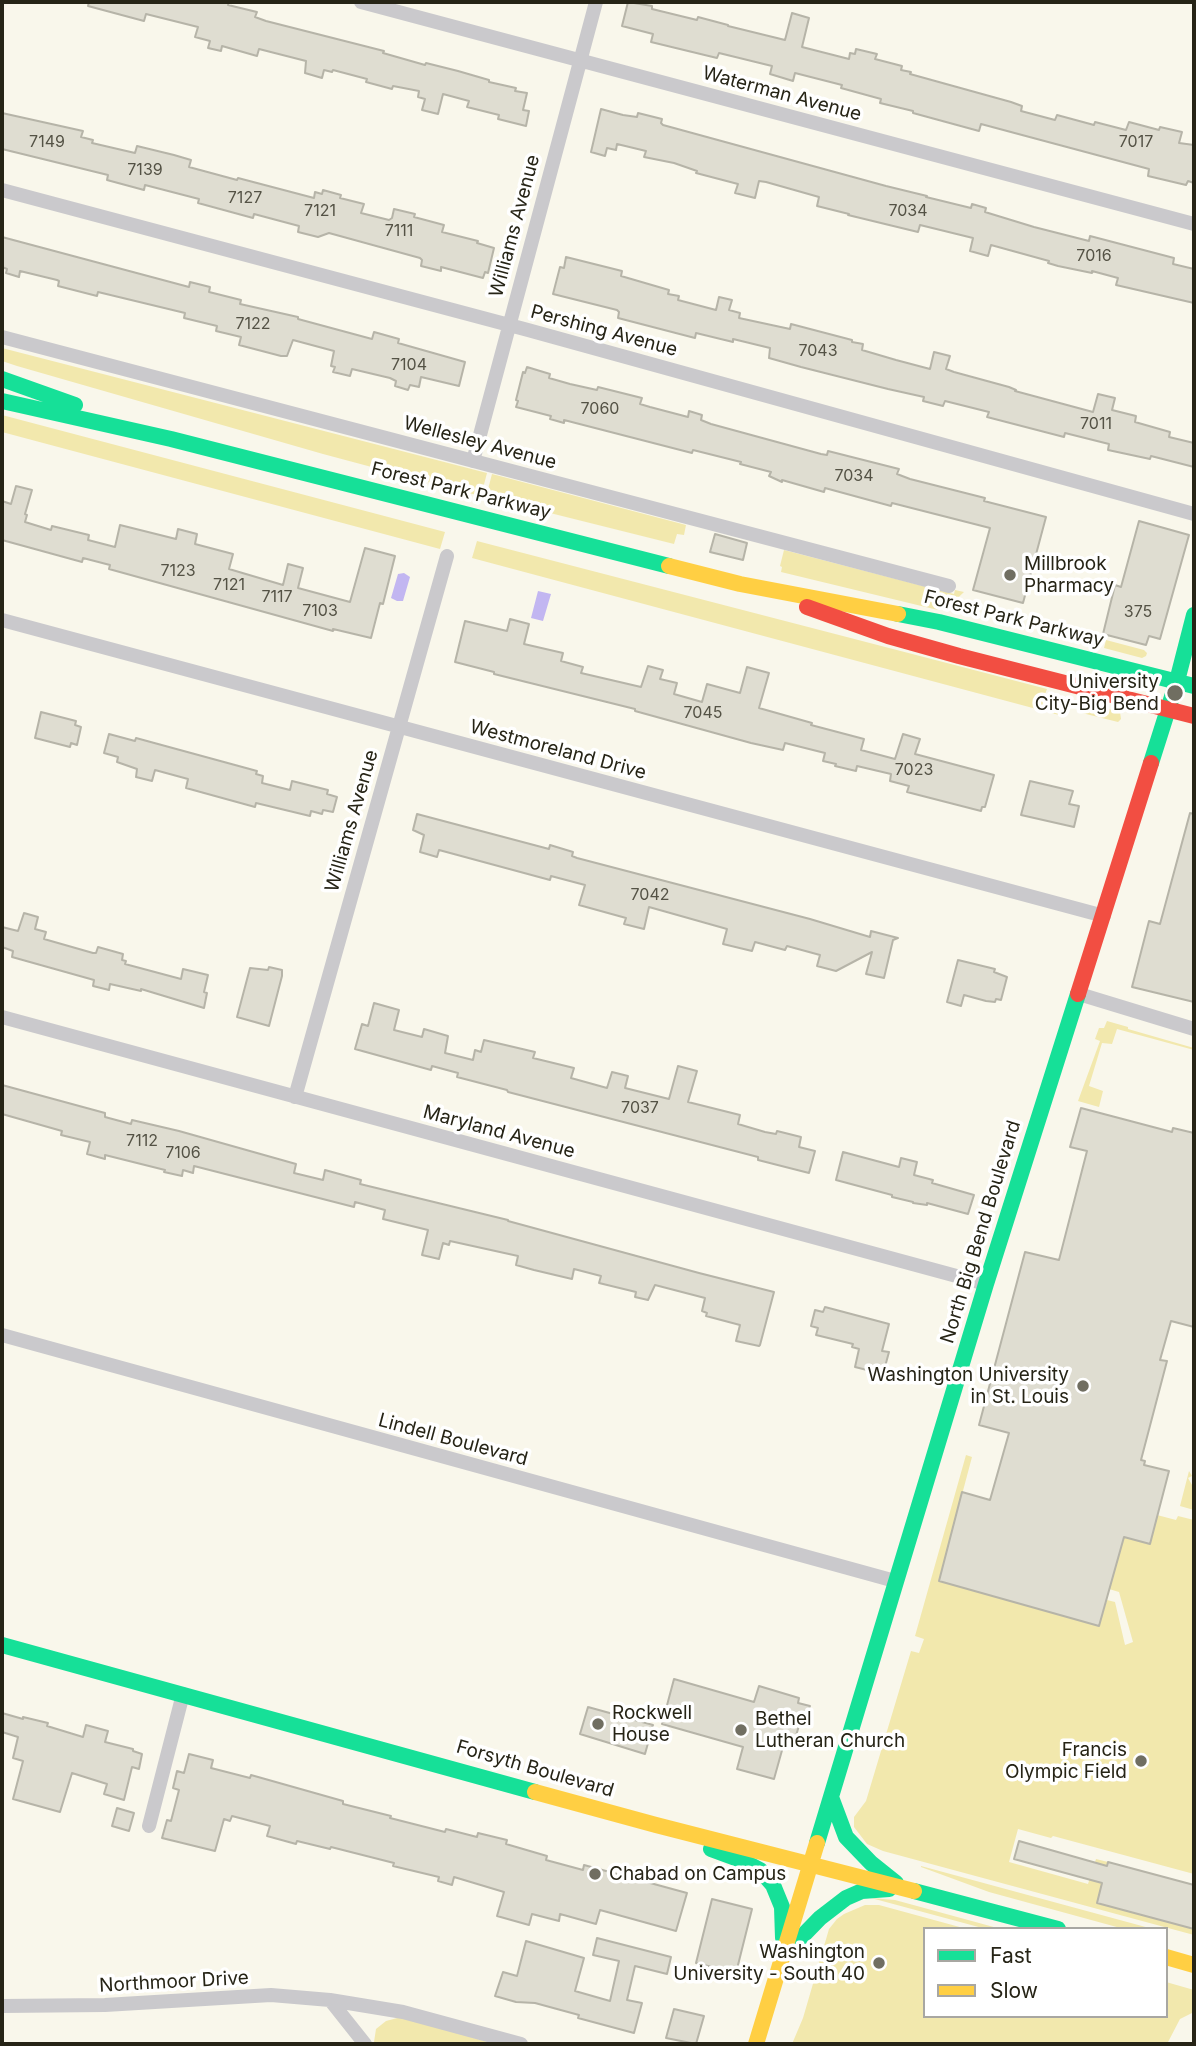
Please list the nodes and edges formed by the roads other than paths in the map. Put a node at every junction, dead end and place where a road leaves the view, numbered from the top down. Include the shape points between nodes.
1 (361, 2) edge
2 (596, 2) edge
3 (579, 60) junction
4 (2, 190) edge
5 (1194, 224) edge
6 (509, 324) junction
7 (2, 337) edge
8 (2, 379) edge
9 (2, 401) edge
10 (171, 439) junction
11 (473, 461) junction
12 (1194, 514) edge
13 (447, 556) dead end
14 (740, 584) junction
15 (949, 586) dead end
16 (1194, 615) edge
17 (2, 620) edge
18 (1177, 681) junction
19 (1194, 686) edge
20 (1168, 710) junction
21 (1194, 716) edge
22 (398, 727) junction
23 (1104, 916) junction
24 (1079, 994) junction
25 (2, 1017) edge
26 (1194, 1029) edge
27 (295, 1097) junction
28 (986, 1284) junction
29 (2, 1335) edge
30 (895, 1581) junction
31 (2, 1645) edge
32 (183, 1694) junction
33 (831, 1797) junction
34 (149, 1825) dead end
35 (656, 1825) junction
36 (811, 1864) junction
37 (904, 1888) junction
38 (1050, 1927) edge
39 (783, 1957) junction
40 (1168, 1958) edge
41 (1194, 1965) edge
42 (2, 1999) edge
43 (330, 2000) junction
44 (2, 2006) edge
45 (20, 2006) junction
46 (365, 2044) edge
47 (521, 2044) edge
48 (756, 2044) edge

1 - 3 street, Waterman Avenue
2 - 3 street, Williams Avenue
3 - 5 street, Waterman Avenue
3 - 6 street, Williams Avenue
4 - 6 street, Pershing Avenue
6 - 11 street, Williams Avenue
6 - 12 street, Pershing Avenue
7 - 11 street, Wellesley Avenue
8 - 10 main road, Forest Park Parkway
9 - 10 main road, Forest Park Parkway
10 - 14 main road, Forest Park Parkway
11 - 15 street, Wellesley Avenue
13 - 22 street, Williams Avenue
14 - 18 main road, Forest Park Parkway via 939,622
14 - 20 main road, Forest Park Parkway via 900,639
16 - 18 main road, North Big Bend Boulevard
17 - 22 street, Westmoreland Drive
18 - 19 main road, Forest Park Parkway
18 - 20 main road, North Big Bend Boulevard
20 - 21 main road, Forest Park Parkway
20 - 23 main road, North Big Bend Boulevard
22 - 23 street, Westmoreland Drive
22 - 27 street, Williams Avenue
23 - 24 main road, North Big Bend Boulevard
24 - 26 street
24 - 28 main road, North Big Bend Boulevard
25 - 27 street, Maryland Avenue
27 - 28 street, Maryland Avenue
28 - 30 main road, North Big Bend Boulevard
29 - 30 street, Lindell Boulevard
30 - 33 main road, North Big Bend Boulevard
31 - 32 main road, Forsyth Boulevard
32 - 34 street
32 - 35 main road, Forsyth Boulevard
33 - 36 main road, North Big Bend Boulevard
33 - 37 main road via 846,1837
35 - 36 main road, Forsyth Boulevard
35 - 39 main road via 760,1871 773,1885 782,1907
36 - 37 main road, Forsyth Boulevard
36 - 39 main road, North Big Bend Boulevard
37 - 38 main road, Forsyth Boulevard
37 - 39 main road via 862,1891 846,1898
39 - 48 main road, North Big Bend Boulevard
40 - 41 main road
42 - 45 street, Northmoor Drive
43 - 45 street, Northmoor Drive via 271,1996
43 - 46 street
43 - 47 street, Northmoor Drive via 403,2012
44 - 45 street, Northmoor Drive

